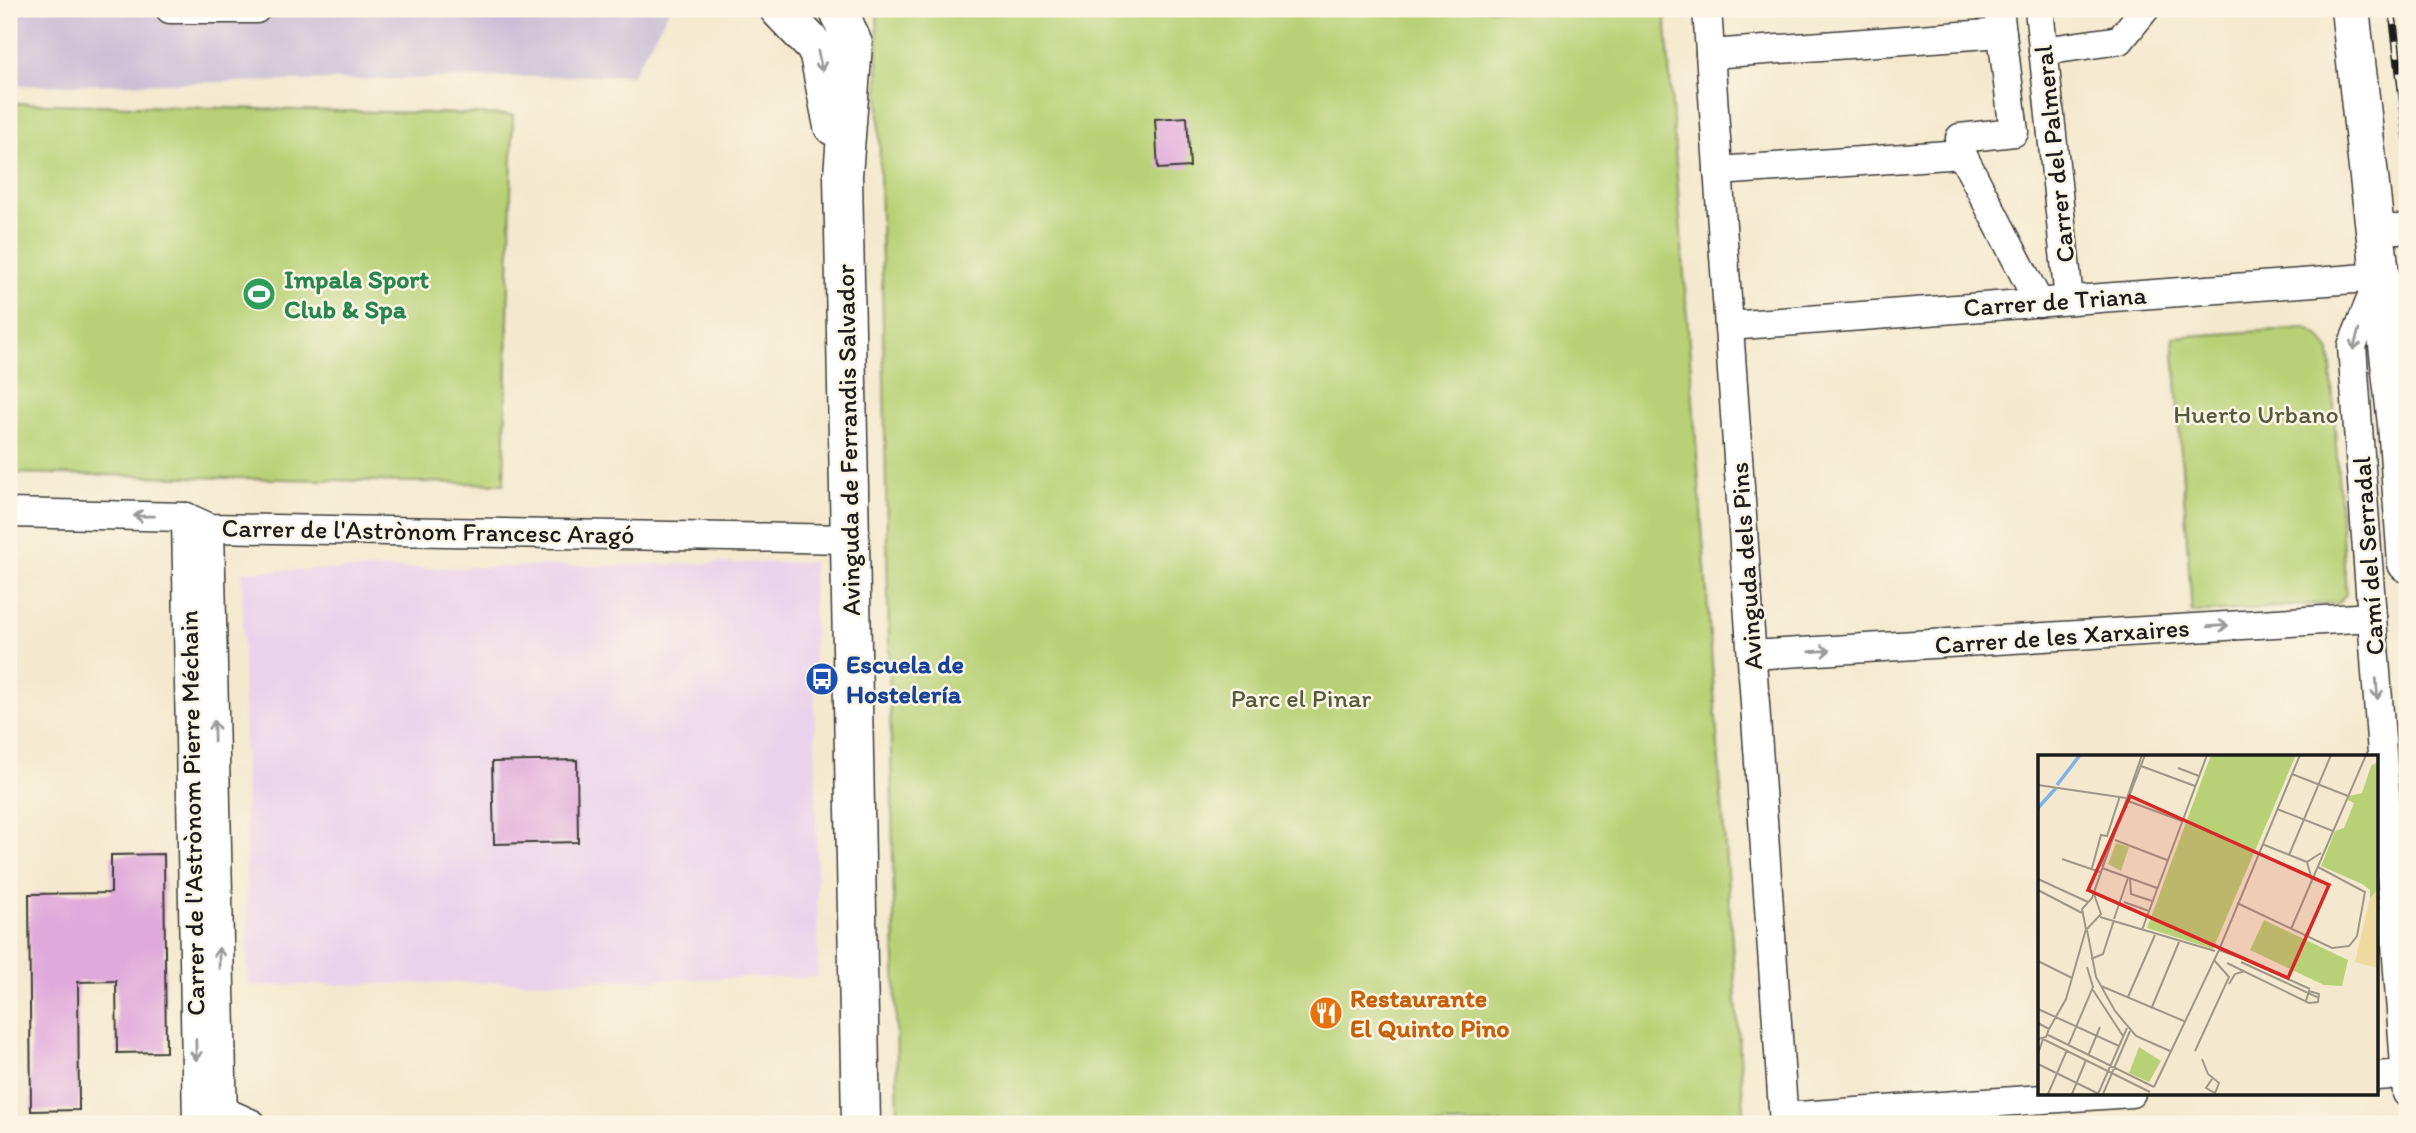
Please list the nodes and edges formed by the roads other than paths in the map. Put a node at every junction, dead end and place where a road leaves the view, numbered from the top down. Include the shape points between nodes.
1 (170, 9) edge
2 (257, 9) edge
3 (779, 9) edge
4 (838, 9) edge
5 (1707, 9) edge
6 (2039, 9) edge
7 (2145, 9) edge
8 (2350, 9) edge
9 (2001, 21) edge
10 (2043, 51) junction
11 (1710, 54) junction
12 (1962, 154) junction
13 (1718, 171) junction
14 (842, 175) junction
15 (2391, 229) edge
16 (2380, 277) junction
17 (2069, 300) junction
18 (2039, 303) junction
19 (1729, 326) junction
20 (9, 513) edge
21 (198, 522) junction
22 (850, 539) junction
23 (2407, 562) edge
24 (2372, 617) junction
25 (1752, 655) junction
26 (2378, 1076) edge
27 (2407, 1083) edge
28 (2120, 1094) edge
29 (210, 1117) edge
30 (1784, 1121) edge
31 (252, 1124) edge
32 (861, 1124) edge

1 - 2 street
3 -> 14 street, Avinguda de Ferrandis Salvador via 818,50
4 - 14 street, Avinguda de Ferrandis Salvador via 852,44
5 - 11 street, Avinguda dels Pins
6 - 10 street, Carrer del Palmeral
7 - 10 street via 2120,40
8 - 15 street, Camí del Serradal
9 - 11 street
9 - 12 street, Carrer del Palmeral via 2014,132 1960,138
10 - 17 street, Carrer del Palmeral
11 - 13 street, Avinguda dels Pins
12 - 13 street
12 - 18 street
13 - 19 street, Avinguda dels Pins
14 - 22 street, Avinguda de Ferrandis Salvador
15 - 16 street, Camí del Serradal
16 - 17 street, Carrer de Triana
16 - 23 street, Camí del Serradal via 2398,424
16 -> 24 street, Camí del Serradal via 2352,346
17 - 18 street, Carrer de Triana
18 - 19 street, Carrer de Triana
19 - 25 street, Avinguda dels Pins
21 -> 20 street, Carrer de l'Astrònom Francesc Aragó
21 - 22 street, Carrer de l'Astrònom Francesc Aragó
21 - 29 street, Carrer de l'Astrònom Pierre Méchain
22 - 32 street, Avinguda de Ferrandis Salvador
25 -> 24 street, Carrer de les Xarxaires
24 -> 27 street, Camí del Serradal
25 - 30 street, Avinguda dels Pins
26 - 27 street
28 - 30 street
29 - 31 street

